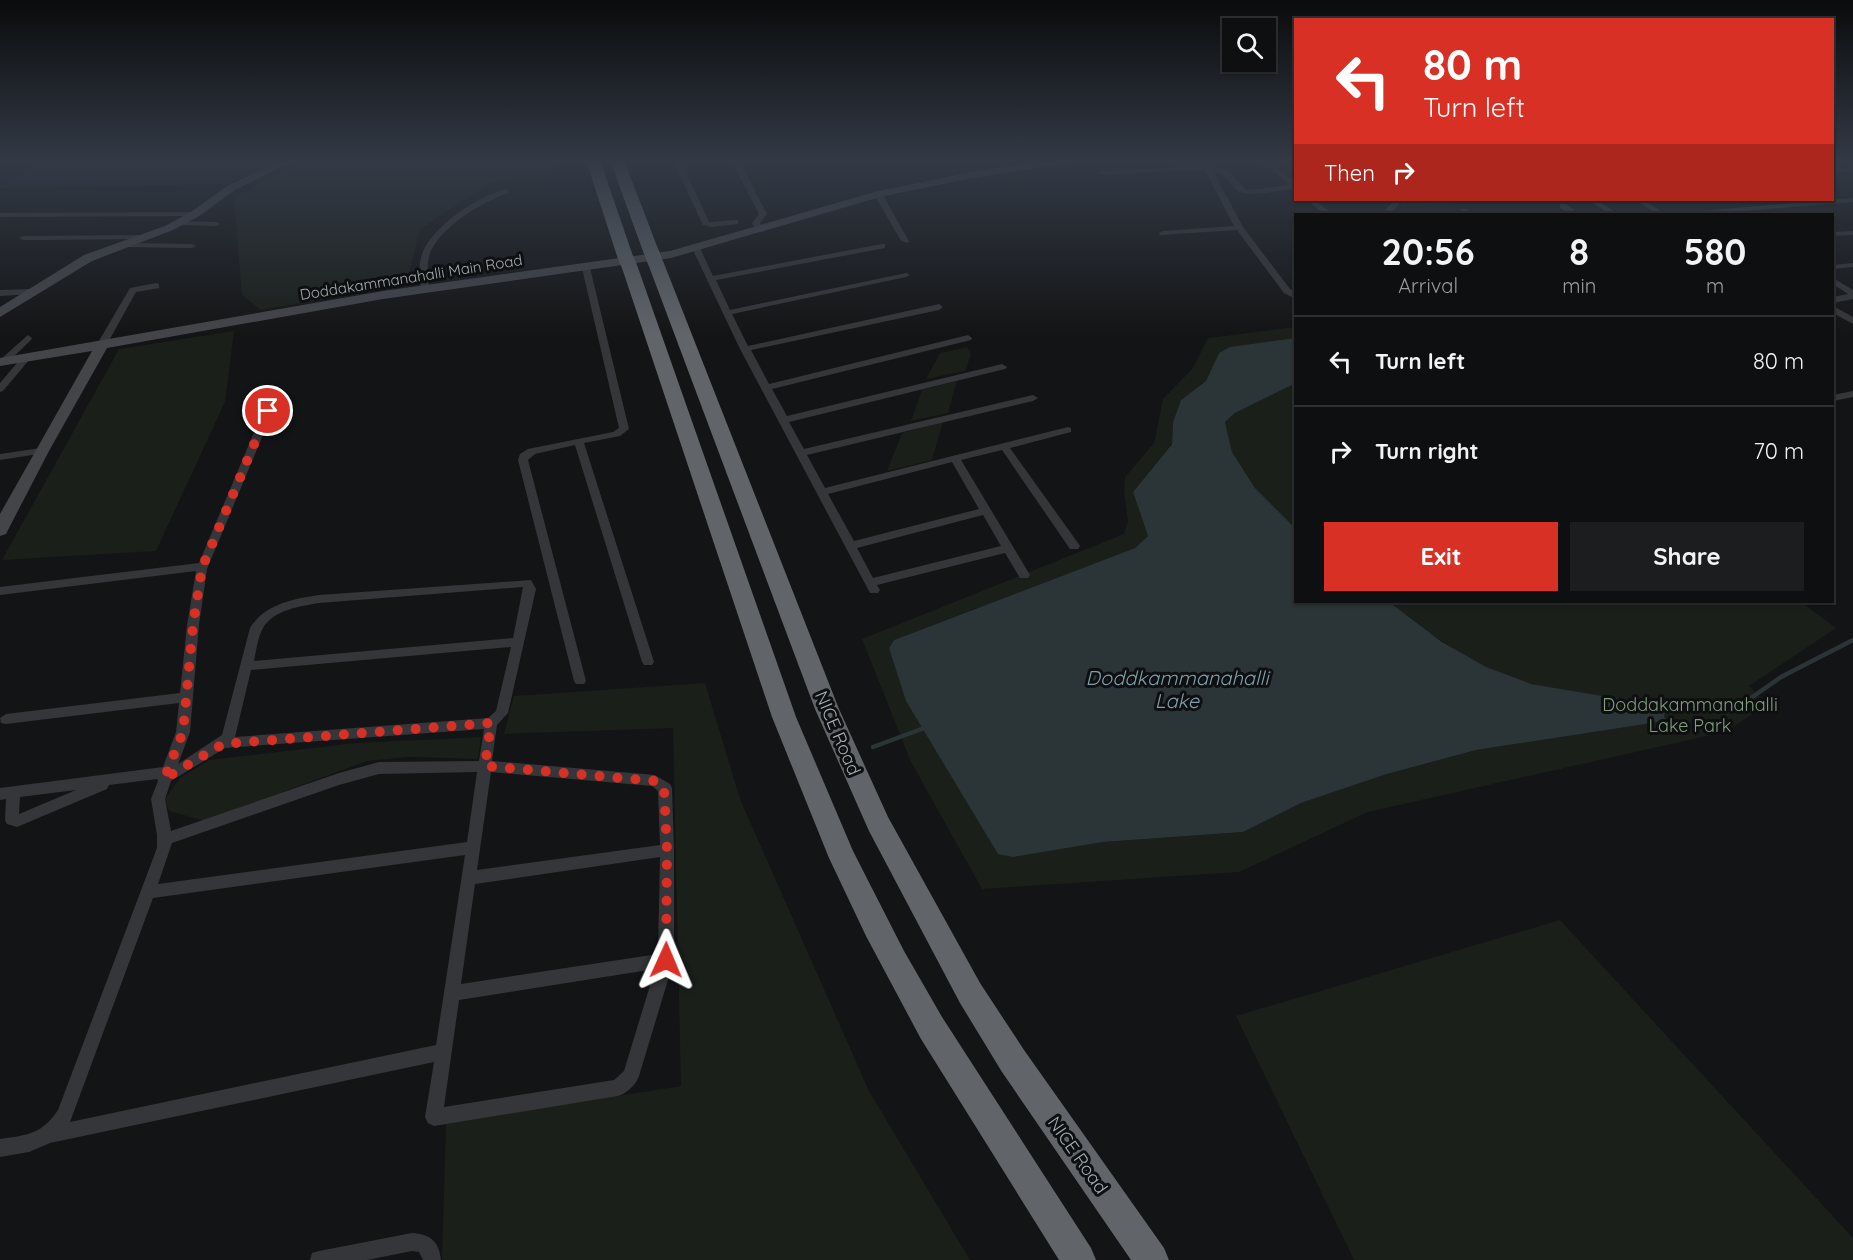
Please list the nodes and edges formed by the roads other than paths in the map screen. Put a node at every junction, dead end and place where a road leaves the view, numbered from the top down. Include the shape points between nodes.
1 (186, 219) edge
2 (458, 219) edge
3 (613, 219) edge
4 (639, 219) edge
5 (704, 219) edge
6 (759, 219) edge
7 (797, 219) edge
8 (892, 219) edge
9 (1234, 219) edge
10 (735, 222) dead end
11 (177, 224) junction
12 (216, 224) dead end
13 (1239, 228) junction
14 (760, 230) junction
15 (1163, 233) dead end
16 (1853, 233) edge
17 (1834, 234) edge
18 (146, 237) junction
19 (23, 238) dead end
20 (905, 241) dead end
21 (126, 245) junction
22 (192, 246) dead end
23 (882, 246) dead end
24 (696, 248) junction
25 (1853, 266) edge
26 (1834, 267) edge
27 (586, 268) junction
28 (906, 275) dead end
29 (710, 279) junction
30 (1834, 281) edge
31 (156, 286) dead end
32 (425, 290) junction
33 (30, 292) junction
34 (0, 293) edge
35 (1294, 295) edge
36 (1834, 300) edge
37 (939, 307) dead end
38 (1834, 310) edge
39 (0, 313) edge
40 (727, 313) junction
41 (1853, 321) edge
42 (28, 338) dead end
43 (968, 338) dead end
44 (101, 346) junction
45 (745, 349) junction
46 (26, 358) junction
47 (2, 362) edge
48 (1002, 367) dead end
49 (766, 388) junction
50 (0, 389) edge
51 (1853, 394) edge
52 (1033, 398) dead end
53 (1834, 398) edge
54 (268, 411) dead end
55 (784, 420) junction
56 (1068, 430) dead end
57 (579, 442) junction
58 (1004, 446) junction
59 (41, 451) junction
60 (801, 453) junction
61 (0, 457) edge
62 (955, 459) junction
63 (822, 492) junction
64 (985, 511) junction
65 (0, 530) edge
66 (850, 546) junction
67 (1074, 546) dead end
68 (1008, 548) junction
69 (202, 568) junction
70 (1024, 575) dead end
71 (0, 591) edge
72 (518, 642) junction
73 (648, 662) dead end
74 (247, 666) junction
75 (580, 681) dead end
76 (186, 697) junction
77 (6, 719) dead end
78 (491, 723) junction
79 (223, 744) junction
80 (485, 766) junction
81 (166, 776) junction
82 (115, 779) junction
83 (7, 793) edge
84 (166, 839) junction
85 (472, 848) junction
86 (667, 850) junction
87 (468, 878) junction
88 (148, 892) junction
89 (666, 960) junction
90 (451, 993) junction
91 (443, 1052) junction
92 (51, 1135) junction
93 (0, 1148) edge
94 (1142, 1246) edge
95 (319, 1260) edge
96 (432, 1260) edge
97 (1079, 1260) edge

1 - 11 street
2 - 32 street via 438,234 425,258
3 - 97 highway via 749,619 825,819 912,994 983,1113
4 - 94 highway, NICE Road via 815,677 878,823 970,993
5 - 10 street via 712,225
6 - 14 street via 756,223
7 - 14 street, Doddakammanahalli Main Road
8 - 20 street
9 - 13 street
11 - 12 street
11 - 18 street
13 - 15 street
13 - 35 street
14 - 24 street, Doddakammanahalli Main Road
16 - 17 street
18 - 19 street
18 - 21 street
21 - 22 street
21 - 33 street via 88,258
23 - 29 street
24 - 27 street, Doddakammanahalli Main Road
24 - 29 street
25 - 26 street
27 - 32 street, Doddakammanahalli Main Road
27 - 57 street via 625,426 616,434
28 - 40 street
29 - 40 street
30 - 36 street via 1853,296
31 - 44 street via 133,290
32 - 44 street, Doddakammanahalli Main Road
33 - 34 street
33 - 39 street
37 - 45 street
38 - 41 street
40 - 45 street
42 - 47 street
43 - 49 street
44 - 46 street, Doddakammanahalli Main Road
44 - 59 street
45 - 49 street
46 - 47 street, Doddakammanahalli Main Road
46 - 50 street
48 - 55 street
49 - 55 street
51 - 53 street
52 - 60 street
54 - 69 street
55 - 60 street
56 - 58 street
57 - 73 street
57 - 75 street via 532,451 524,460
58 - 62 street
58 - 67 street
59 - 61 street
59 - 65 street
60 - 63 street
62 - 63 street
62 - 64 street
63 - 66 street
64 - 66 street
64 - 68 street
66 - 68 street via 872,587
68 - 70 street
69 - 71 street
69 - 76 street
72 - 74 street
72 - 74 street via 530,589 527,582 297,603 279,609 259,623
72 - 78 street via 502,713
74 - 79 street via 231,731
76 - 77 street
76 - 81 street via 181,742
78 - 79 street
78 - 80 street
79 - 81 street
80 - 84 street via 379,768
80 - 85 street
80 - 86 street via 655,781 664,788
81 - 82 street
81 - 84 street via 159,791 158,808
82 - 83 street
82 - 83 street via 16,820 12,820
84 - 88 street
85 - 87 street
85 - 88 street
86 - 87 street
86 - 89 street
87 - 90 street
88 - 92 street via 65,1115
89 - 90 street
89 - 91 street via 631,1076 618,1088 434,1117
90 - 91 street
91 - 92 street
92 - 93 street
95 - 96 street via 412,1242 424,1243

